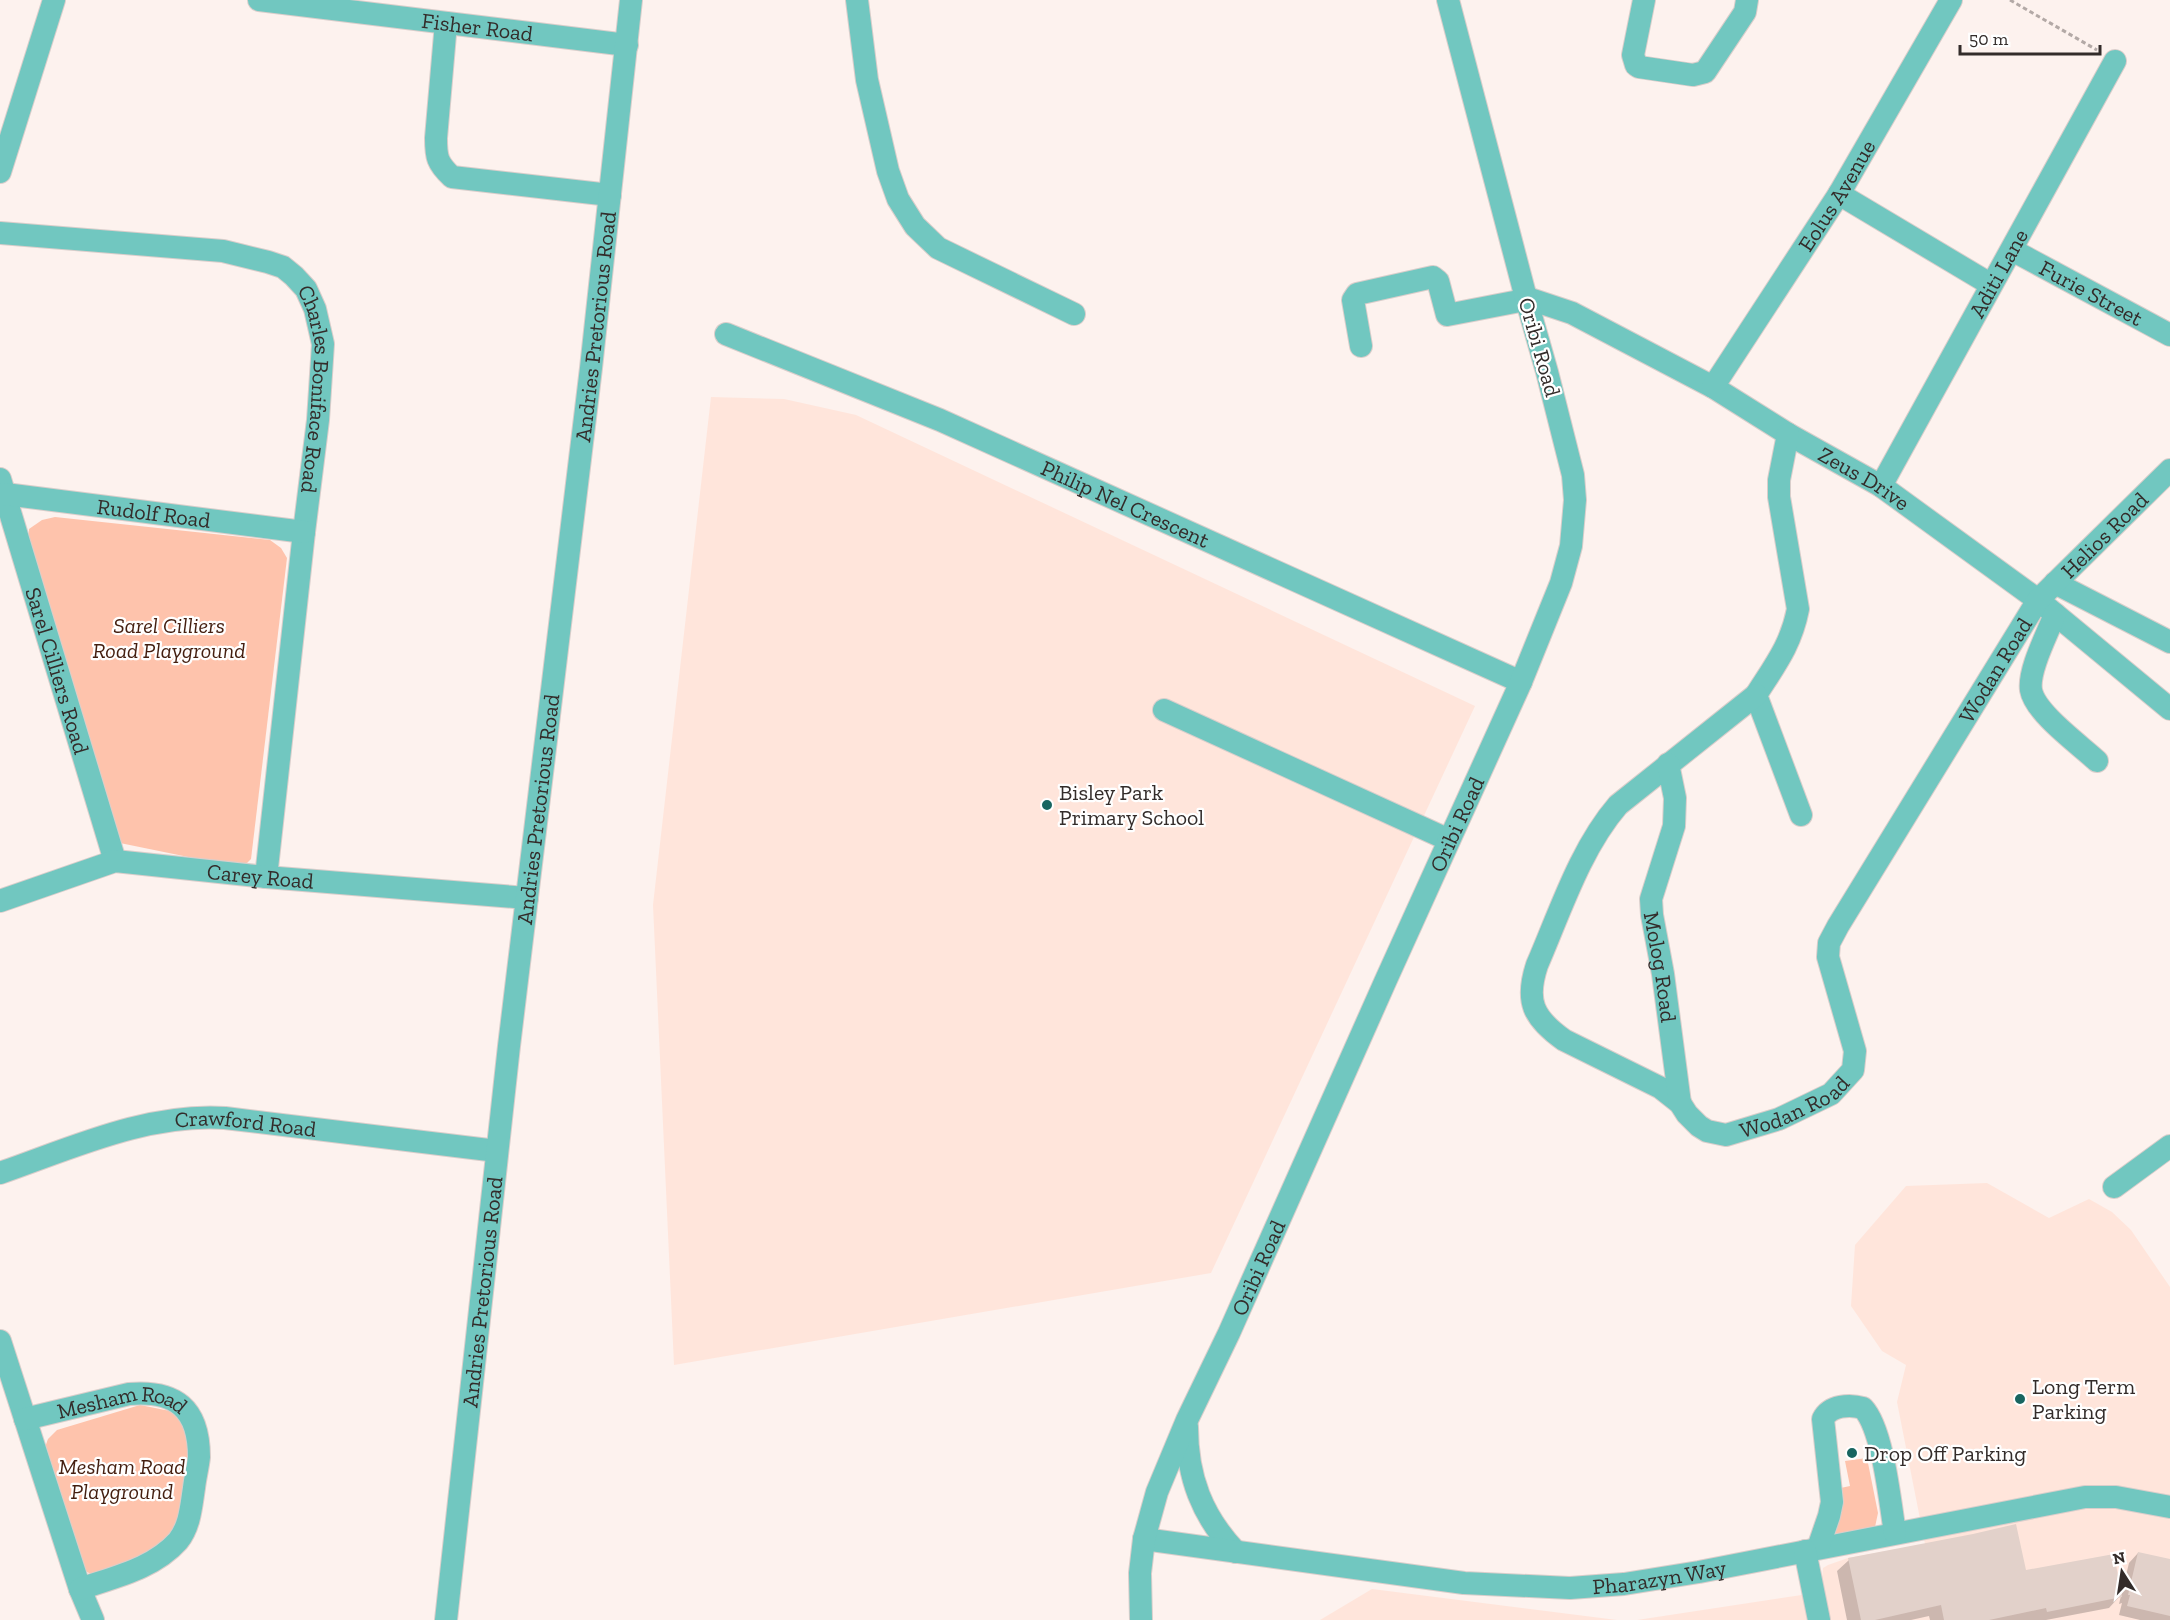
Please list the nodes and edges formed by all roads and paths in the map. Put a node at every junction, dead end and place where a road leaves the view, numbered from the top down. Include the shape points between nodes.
1 (54, 0) edge
2 (259, 0) edge
3 (631, 0) edge
4 (857, 0) edge
5 (1448, 0) edge
6 (1644, 0) edge
7 (1747, 0) edge
8 (1951, 0) edge
9 (2010, 0) edge
10 (446, 23) junction
11 (627, 45) junction
12 (2115, 61) joint
13 (0, 172) edge
14 (1839, 194) junction
15 (610, 195) junction
16 (0, 233) edge
17 (2012, 250) junction
18 (1990, 284) junction
19 (1526, 298) junction
20 (1074, 314) dead end
21 (726, 334) dead end
22 (2170, 335) edge
23 (1361, 345) dead end
24 (1713, 387) junction
25 (1788, 434) junction
26 (2170, 470) edge
27 (2, 486) edge
28 (1881, 486) junction
29 (304, 532) junction
30 (2055, 583) junction
31 (2047, 607) junction
32 (2170, 642) edge
33 (1521, 681) junction
34 (1756, 695) junction
35 (2170, 709) edge
36 (1164, 710) dead end
37 (2097, 761) dead end
38 (1668, 764) junction
39 (1801, 815) dead end
40 (1449, 840) junction
41 (115, 861) junction
42 (266, 877) junction
43 (527, 898) junction
44 (0, 901) edge
45 (1680, 1103) junction
46 (2170, 1146) edge
47 (497, 1151) junction
48 (0, 1173) edge
49 (2114, 1187) dead end
50 (0, 1341) edge
51 (25, 1419) junction
52 (1187, 1420) junction
53 (2170, 1507) edge
54 (1895, 1533) junction
55 (1144, 1539) junction
56 (1811, 1549) junction
57 (1236, 1552) junction
58 (80, 1589) junction
59 (93, 1620) edge
60 (446, 1620) edge
61 (1141, 1620) edge
62 (1819, 1620) edge

1 - 13 street
2 - 10 street, Fisher Road
3 - 11 street, Andries Pretorious Road
4 - 20 street via 867,80 888,171 898,199 915,226 938,248
5 - 19 street, Oribi Road
6 - 7 street via 1633,55 1635,65 1693,75 1704,72 1713,63 1745,12
8 - 14 street, Eolus Avenue
9 - 12 path
10 - 11 street, Fisher Road
10 - 15 street via 436,138 441,166 452,177
11 - 15 street, Andries Pretorious Road
12 - 17 street, Aditi Lane
14 - 18 street
14 - 24 street, Eolus Avenue
15 - 43 street, Andries Pretorious Road
16 - 29 street, Charles Boniface Road via 223,251 283,267 294,276 306,289 315,309 322,344 318,420
17 - 18 street, Aditi Lane
17 - 22 street, Furie Street
18 - 28 street, Aditi Lane
19 - 23 street via 1447,315 1438,282 1433,278 1357,294 1353,300
19 - 24 street, Zeus Drive via 1572,313
19 - 33 street, Oribi Road via 1573,475 1575,500 1571,546 1561,583
21 - 33 street, Philip Nel Crescent via 940,420
24 - 25 street, Zeus Drive
25 - 28 street, Zeus Drive
25 - 34 street, Wodan Road via 1779,497 1798,609 1787,647
26 - 30 street, Helios Road
27 - 29 street, Rudolf Road
27 - 41 street, Sarel Cilliers Road
28 - 31 street, Zeus Drive
29 - 42 street, Charles Boniface Road
30 - 31 street, Helios Road
30 - 32 street
31 - 35 street, Zeus Drive
31 - 37 street via 2031,690 2039,705
31 - 45 street, Wodan Road via 1918,794 1829,943 1830,968 1855,1051 1853,1070 1831,1094 1779,1119 1736,1133 1707,1131
33 - 40 street, Oribi Road
34 - 38 street, Wodan Road
34 - 39 street
36 - 40 street
38 - 45 street, Molog Road via 1675,798 1674,826 1651,898
38 - 45 street, Wodan Road via 1618,805 1592,840 1537,965 1530,994 1536,1013 1550,1030 1643,1078
40 - 52 street, Oribi Road
41 - 42 street, Carey Road
41 - 44 street, Carey Road
42 - 43 street, Carey Road
43 - 47 street, Andries Pretorious Road
46 - 49 street
47 - 48 street, Crawford Road via 199,1118 165,1120 110,1135
47 - 60 street, Andries Pretorious Road
50 - 51 street
51 - 58 street
51 - 58 street, Mesham Road via 147,1393 160,1394 183,1406 192,1422 199,1457 189,1521 179,1539 151,1563
52 - 55 street, Oribi Road via 1157,1492
52 - 57 street via 1190,1464 1200,1500 1218,1533
53 - 54 street, Pharazyn Way via 2116,1497 2085,1497
54 - 56 street, Pharazyn Way
54 - 56 street via 1872,1419 1863,1408 1839,1407 1823,1419 1832,1502
55 - 57 street, Pharazyn Way
55 - 61 street, Oribi Road
56 - 57 street, Pharazyn Way via 1699,1572 1570,1588 1464,1583
56 - 62 street
58 - 59 street

